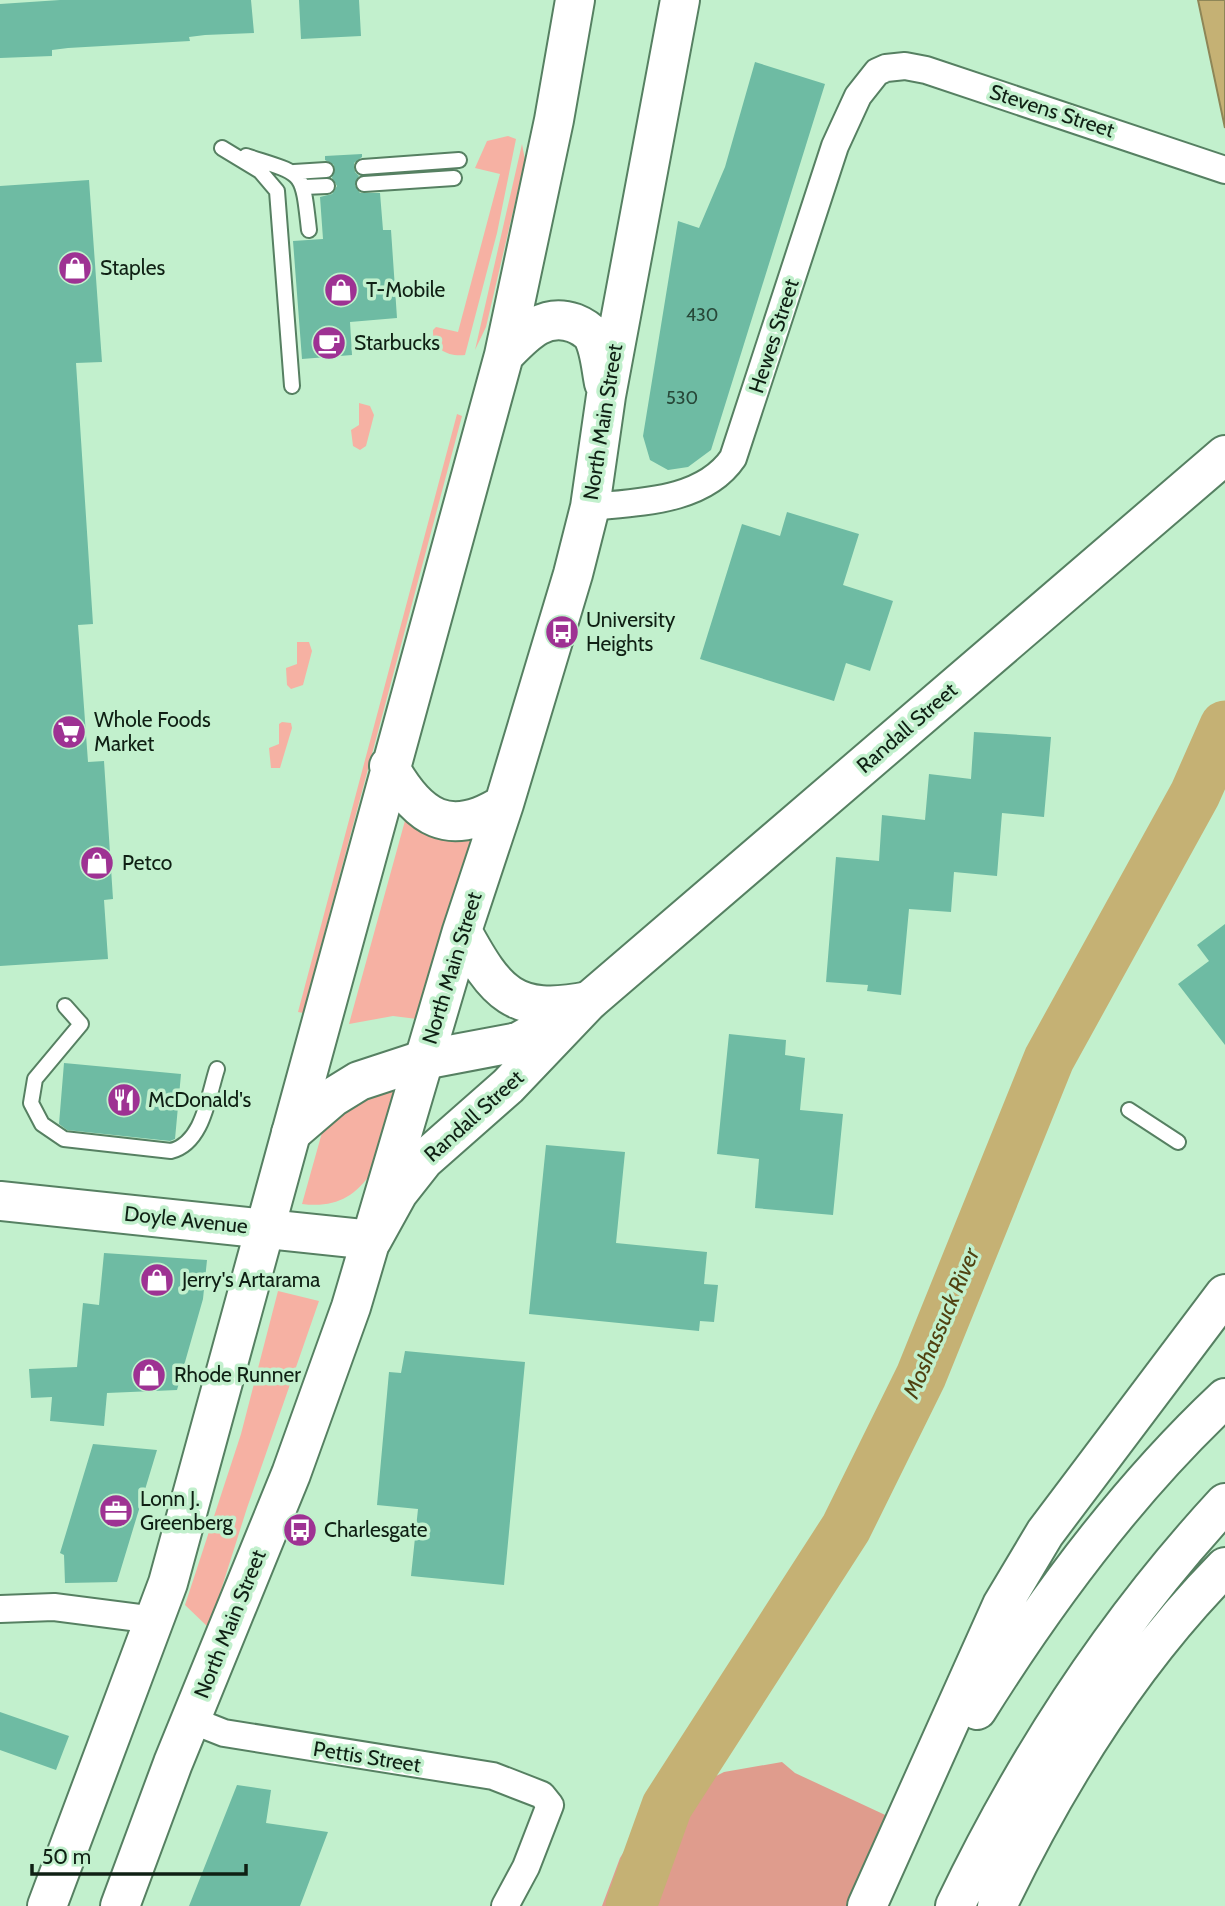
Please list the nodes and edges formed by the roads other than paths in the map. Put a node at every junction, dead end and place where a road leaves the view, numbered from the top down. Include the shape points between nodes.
1 (575, 0) edge
2 (680, 0) edge
3 (877, 72) joint
4 (459, 160) dead end
5 (363, 167) dead end
6 (326, 170) dead end
7 (1225, 170) edge
8 (294, 172) junction
9 (454, 178) dead end
10 (364, 184) dead end
11 (327, 186) dead end
12 (304, 187) junction
13 (309, 230) dead end
14 (504, 355) junction
15 (292, 386) dead end
16 (606, 396) junction
17 (1222, 457) edge
18 (590, 507) junction
19 (389, 766) junction
20 (504, 804) junction
21 (462, 931) junction
22 (589, 1001) junction
23 (65, 1006) dead end
24 (424, 1060) junction
25 (217, 1069) dead end
26 (1129, 1110) dead end
27 (291, 1133) junction
28 (1178, 1142) dead end
29 (0, 1201) edge
30 (265, 1228) junction
31 (372, 1240) junction
32 (1225, 1294) edge
33 (1225, 1398) edge
34 (1225, 1503) edge
35 (1225, 1567) edge
36 (0, 1609) edge
37 (155, 1620) junction
38 (191, 1720) junction
39 (898, 1837) junction
40 (47, 1906) edge
41 (120, 1906) edge
42 (505, 1906) edge
43 (867, 1906) edge
44 (955, 1906) edge
45 (997, 1906) edge

1 - 14 main road
2 - 16 main road, North Main Street
3 - 7 street, Stevens Street via 895,66 926,70
3 - 18 street, Hewes Street via 858,96 835,146 733,458 715,478 672,497
4 - 5 lane
6 - 8 lane
8 - 12 lane
8 - 15 lane via 222,148 260,171 277,191
9 - 10 lane
11 - 12 lane
12 - 13 lane
14 - 16 main road via 542,322 561,318 578,324 592,335
14 - 19 main road
16 - 18 main road, North Main Street
17 - 22 main road, Randall Street
18 - 20 main road, North Main Street
19 - 20 main road via 404,793 435,818 467,821
19 - 27 main road
20 - 21 main road, North Main Street
21 - 22 main road via 489,978 504,992 543,1006
21 - 24 main road, North Main Street
22 - 24 main road, Randall Street via 518,1042
22 - 31 main road, Randall Street via 508,1086 424,1160 398,1193
23 - 25 lane via 81,1024 35,1079 32,1103 43,1124 64,1139 171,1151 183,1148 195,1135
24 - 27 main road, Randall Street via 359,1082
24 - 31 main road, North Main Street
26 - 28 lane
27 - 30 main road
29 - 30 main road, Doyle Avenue
30 - 31 main road, Doyle Avenue
30 - 37 main road
31 - 38 main road, North Main Street via 290,1474
32 - 39 main road via 1045,1533 1002,1605
33 - 39 main road via 1138,1489 1073,1569 1012,1655
34 - 44 main road via 1144,1597 1082,1681 1000,1815
35 - 45 main road via 1163,1637 1103,1718 1051,1803
36 - 37 street via 54,1607
37 - 40 main road
38 - 41 main road, North Main Street
38 - 42 street, Pettis Street via 224,1733 493,1776 542,1795 550,1805
39 - 43 main road

